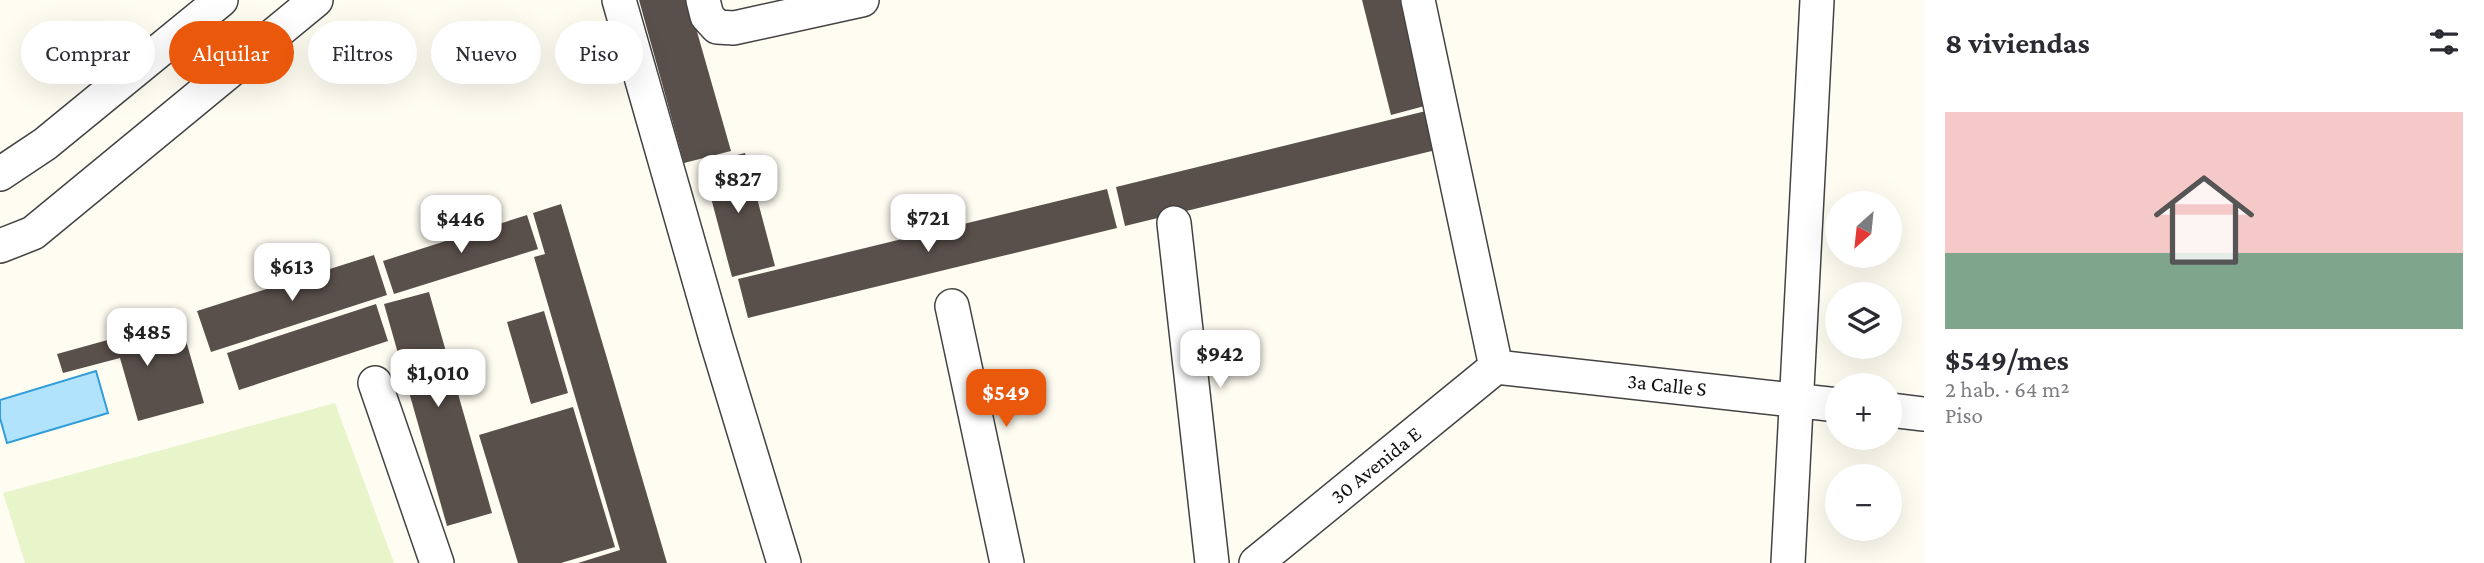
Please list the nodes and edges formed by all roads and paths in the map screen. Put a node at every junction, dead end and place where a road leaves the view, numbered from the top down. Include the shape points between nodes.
1 (221, 0) edge
2 (316, 0) edge
3 (619, 0) edge
4 (703, 0) edge
5 (862, 0) edge
6 (1418, 0) edge
7 (1817, 0) edge
8 (0, 174) edge
9 (1174, 223) dead end
10 (0, 246) edge
11 (952, 306) dead end
12 (1496, 367) junction
13 (375, 383) dead end
14 (1795, 399) junction
15 (1825, 403) edge
16 (1902, 412) edge
17 (1924, 414) edge
18 (437, 563) edge
19 (784, 563) edge
20 (1007, 563) edge
21 (1212, 563) edge
22 (1256, 563) edge
23 (1787, 563) edge

1 - 8 street via 45,144
2 - 10 street via 33,233
3 - 19 street
4 - 5 street via 707,16 717,27 734,28
6 - 12 street
7 - 14 street
9 - 21 street
11 - 20 street
12 - 14 street, 3a Calle S
12 - 22 street, 30 Avenida E
13 - 18 street
14 - 15 street, 3a Calle S
14 - 23 street
16 - 17 street

